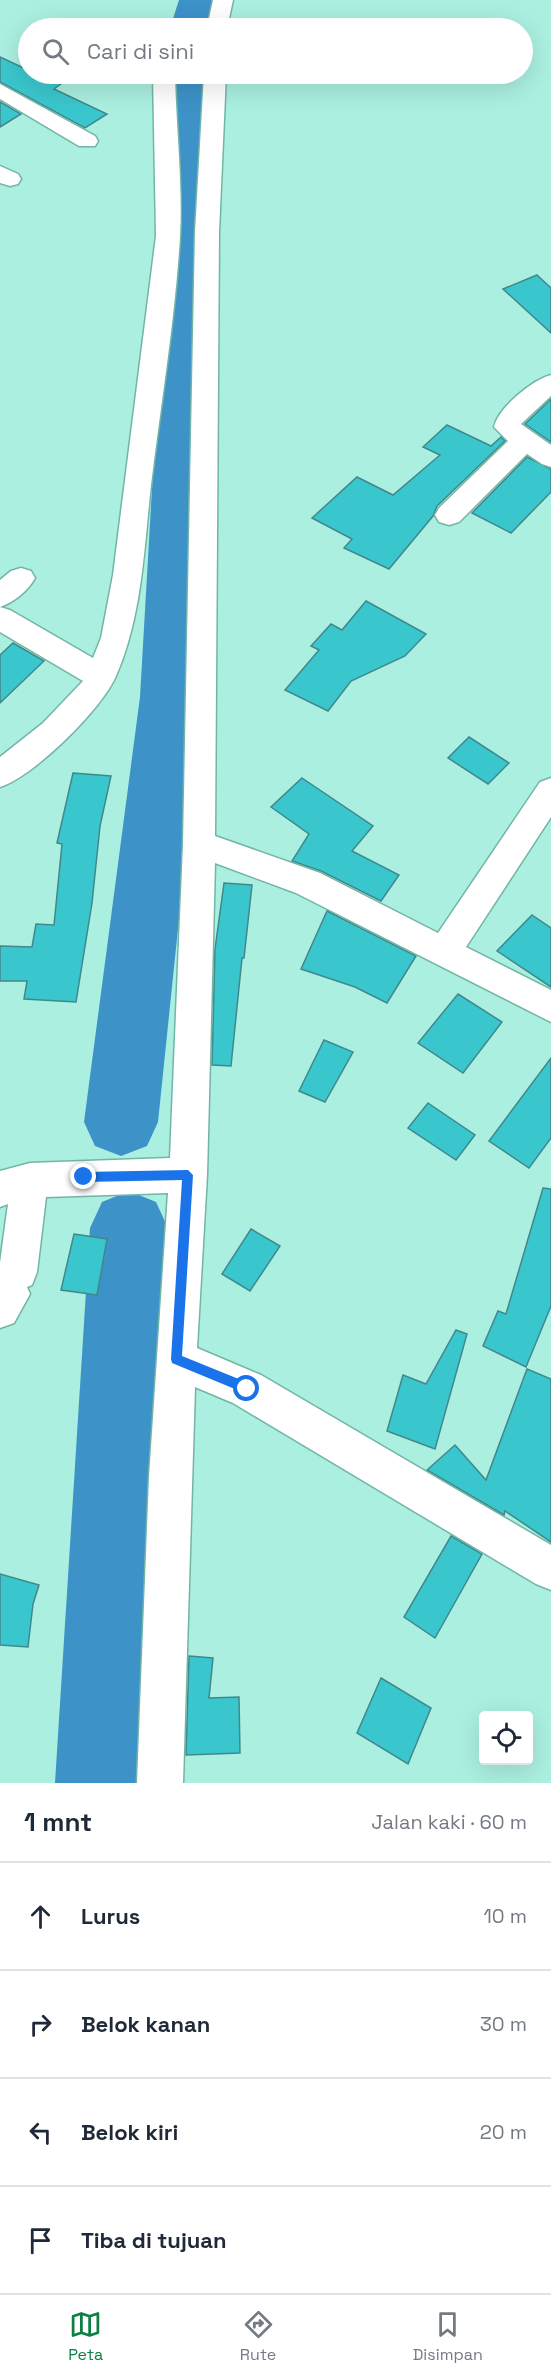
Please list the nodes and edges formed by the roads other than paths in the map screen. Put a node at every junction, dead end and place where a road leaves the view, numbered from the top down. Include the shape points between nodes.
1 (223, 0) edge
2 (219, 18) edge
3 (164, 84) edge
4 (214, 84) edge
5 (0, 90) edge
6 (87, 141) dead end
7 (551, 383) edge
8 (524, 441) junction
9 (551, 458) edge
10 (449, 515) dead end
11 (0, 618) edge
12 (101, 677) junction
13 (0, 775) edge
14 (551, 791) edge
15 (199, 844) junction
16 (444, 952) junction
17 (551, 1007) edge
18 (176, 1175) junction
19 (15, 1185) edge
20 (10, 1292) edge
21 (176, 1359) junction
22 (551, 1569) edge
23 (160, 1783) edge

1 - 2 street
3 - 12 street via 168,236 127,575 116,638
4 - 15 street via 207,232
5 - 6 street
7 - 8 street via 508,417 507,428
8 - 9 street
8 - 10 street
11 - 12 street
12 - 13 street via 90,695 54,731
14 - 16 street
15 - 16 street via 309,883
15 - 18 street
16 - 17 street
18 - 19 street via 84,1177
18 - 21 street
19 - 20 street
21 - 22 street via 247,1389
21 - 23 street

